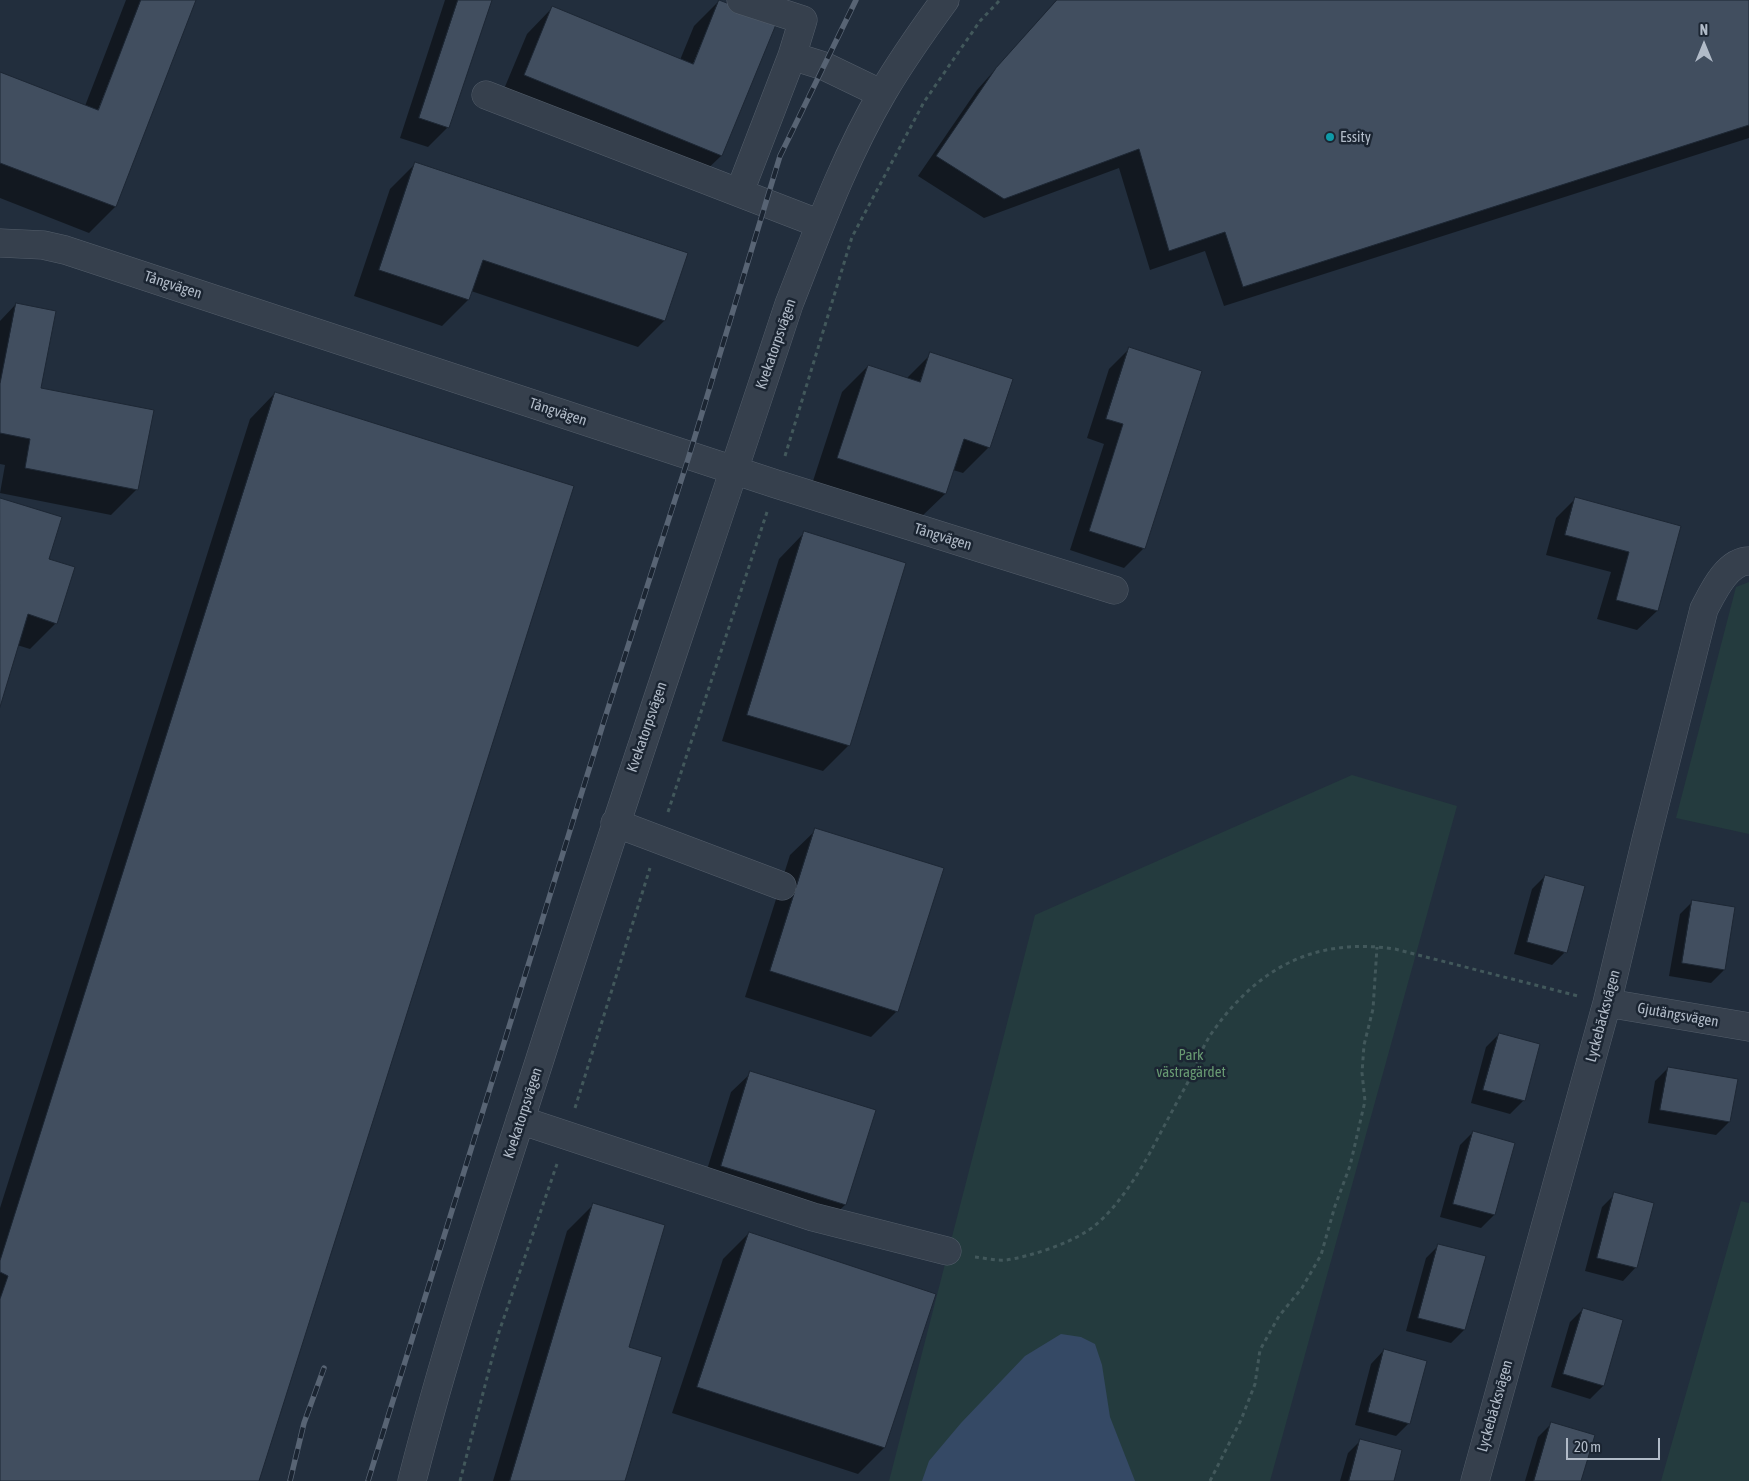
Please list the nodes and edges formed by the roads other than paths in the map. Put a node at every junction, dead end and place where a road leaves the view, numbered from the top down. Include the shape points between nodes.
1 (741, 0) edge
2 (945, 0) edge
3 (792, 56) junction
4 (882, 94) junction
5 (486, 95) dead end
6 (740, 191) junction
7 (820, 224) junction
8 (0, 243) edge
9 (734, 470) junction
10 (1746, 561) edge
11 (1114, 590) dead end
12 (615, 824) junction
13 (782, 886) dead end
14 (1607, 1003) junction
15 (1749, 1027) edge
16 (520, 1120) junction
17 (947, 1251) road end
18 (412, 1481) edge
19 (1475, 1481) edge

1 - 3 street via 803,20
2 - 4 street, Kvekatorpsvägen via 912,44
3 - 4 street via 824,66
3 - 6 street
4 - 7 street, Kvekatorpsvägen
5 - 6 street
6 - 7 street
7 - 9 street, Kvekatorpsvägen via 789,304
8 - 9 street, Tångvägen via 43,244 65,250
9 - 11 street, Tångvägen
9 - 12 street, Kvekatorpsvägen
10 - 14 street, Lyckebäcksvägen via 1720,578 1704,609
12 - 13 street
12 - 16 street, Kvekatorpsvägen
14 - 15 street, Gjutängsvägen
14 - 19 street, Lyckebäcksvägen
16 - 17 street via 814,1217
16 - 18 street, Kvekatorpsvägen via 433,1400

